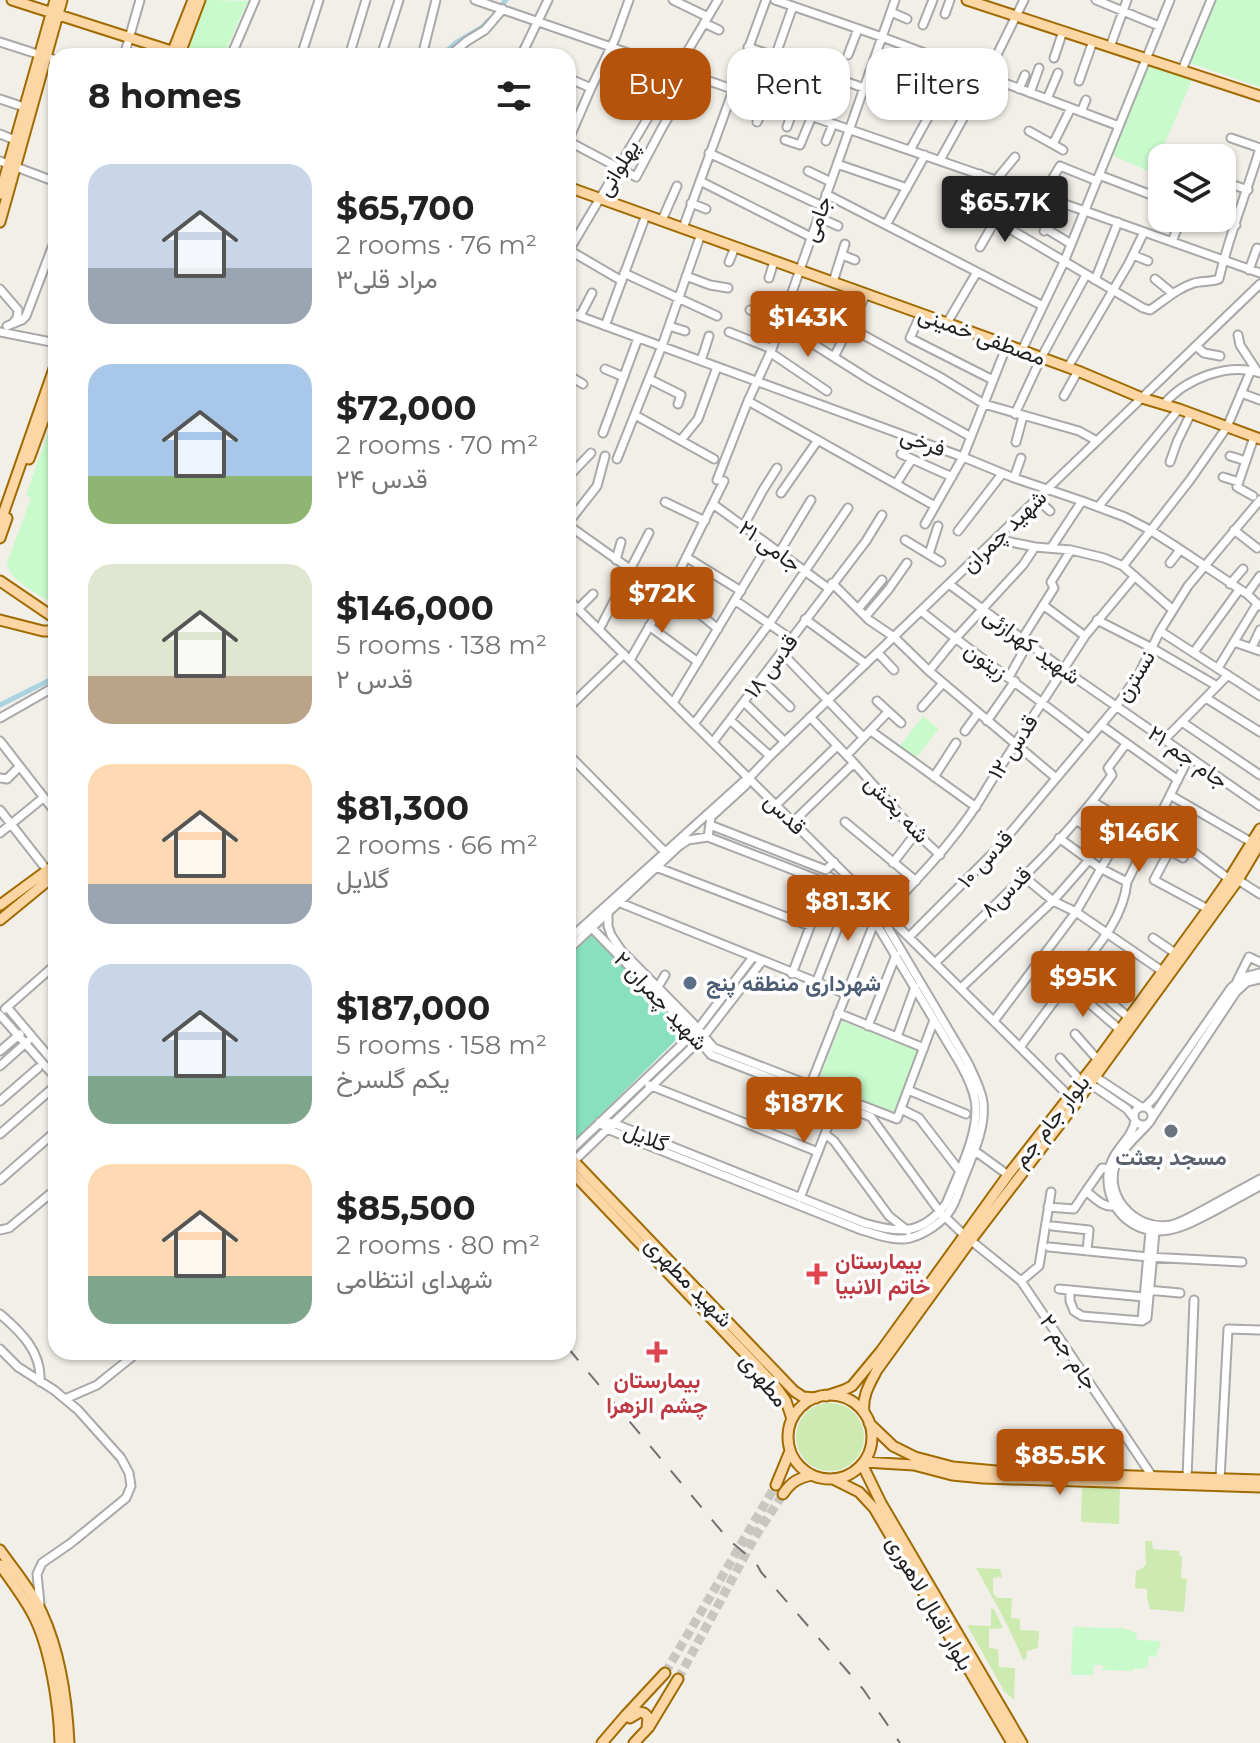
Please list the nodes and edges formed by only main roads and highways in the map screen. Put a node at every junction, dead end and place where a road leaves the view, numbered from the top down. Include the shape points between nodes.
1 (12, 0) edge
2 (55, 0) edge
3 (62, 0) edge
4 (193, 0) edge
5 (200, 0) edge
6 (967, 0) edge
7 (990, 3) edge
8 (54, 15) junction
9 (48, 48) edge
10 (159, 48) edge
11 (180, 48) edge
12 (181, 48) edge
13 (47, 57) edge
14 (1260, 96) edge
15 (8, 163) edge
16 (576, 190) edge
17 (0, 194) edge
18 (0, 222) edge
19 (48, 386) edge
20 (48, 415) edge
21 (1257, 438) edge
22 (0, 523) edge
23 (0, 538) edge
24 (1, 580) edge
25 (48, 613) edge
26 (0, 620) edge
27 (43, 631) junction
28 (48, 631) edge
29 (48, 633) edge
30 (1260, 829) edge
31 (1257, 845) edge
32 (48, 870) edge
33 (1233, 880) junction
34 (48, 881) edge
35 (0, 905) edge
36 (0, 920) edge
37 (1147, 999) junction
38 (1088, 1080) junction
39 (1073, 1099) junction
40 (576, 1167) edge
41 (576, 1168) edge
42 (967, 1238) junction
43 (821, 1397) junction
44 (867, 1418) junction
45 (792, 1419) junction
46 (790, 1451) junction
47 (863, 1463) junction
48 (812, 1475) junction
49 (1007, 1475) junction
50 (833, 1479) junction
51 (1260, 1480) edge
52 (1186, 1481) junction
53 (776, 1485) tunnel mouth
54 (1260, 1487) edge
55 (783, 1494) tunnel mouth
56 (0, 1550) edge
57 (0, 1565) edge
58 (665, 1673) tunnel mouth
59 (678, 1679) tunnel mouth
60 (646, 1731) junction
61 (60, 1743) edge
62 (69, 1743) edge
63 (602, 1743) edge
64 (634, 1743) edge
65 (1012, 1743) edge
66 (1022, 1743) edge

1 - 8 main road
2 - 8 main road
3 - 8 main road
4 - 11 main road
5 - 12 main road
6 - 7 main road
7 - 14 main road
8 - 9 main road
8 - 10 main road
13 - 15 main road
13 - 15 main road via 24,107
15 - 17 main road
15 - 18 main road
16 - 21 main road, مصطفی خمینی
19 - 22 main road
20 - 23 main road
24 - 25 main road
26 - 27 main road
27 - 28 main road
27 - 29 main road
30 - 31 main road, بلوار جام جم
31 - 33 main road, بلوار جام جم
32 - 35 main road
33 - 37 main road, بلوار جام جم
33 - 37 main road, بلوار جام جم via 1175,953
34 - 36 main road
37 - 38 main road, بلوار جام جم
37 - 38 main road, بلوار جام جم via 1119,1029
38 - 39 main road, بلوار جام جم
39 - 42 main road, بلوار جام جم
39 - 42 main road, بلوار جام جم via 1008,1175
40 - 43 main road, شهید مطهری via 794,1391
41 - 45 main road, مطهری via 774,1384
42 - 43 main road, بلوار جام جم via 852,1386
42 - 44 main road, بلوار جام جم via 877,1370 865,1392
43 - 44 main road via 848,1399
43 - 45 main road
44 - 47 main road via 872,1433
44 - 49 main road via 893,1446 915,1457
45 - 46 main road
46 - 48 main road
46 - 53 main road
47 - 49 main road via 914,1465 952,1475
47 - 50 main road
47 - 66 main road via 881,1503
48 - 50 main road
48 - 55 main road via 790,1483
49 - 52 main road
49 - 52 main road
50 - 65 main road, بلوار اقبال لاهوری via 859,1492 874,1508
51 - 52 main road
52 - 54 main road
56 - 62 main road via 41,1610 62,1683
57 - 61 main road via 39,1628
58 - 63 main road
59 - 60 main road
60 - 63 main road via 648,1717 640,1712
60 - 64 main road

